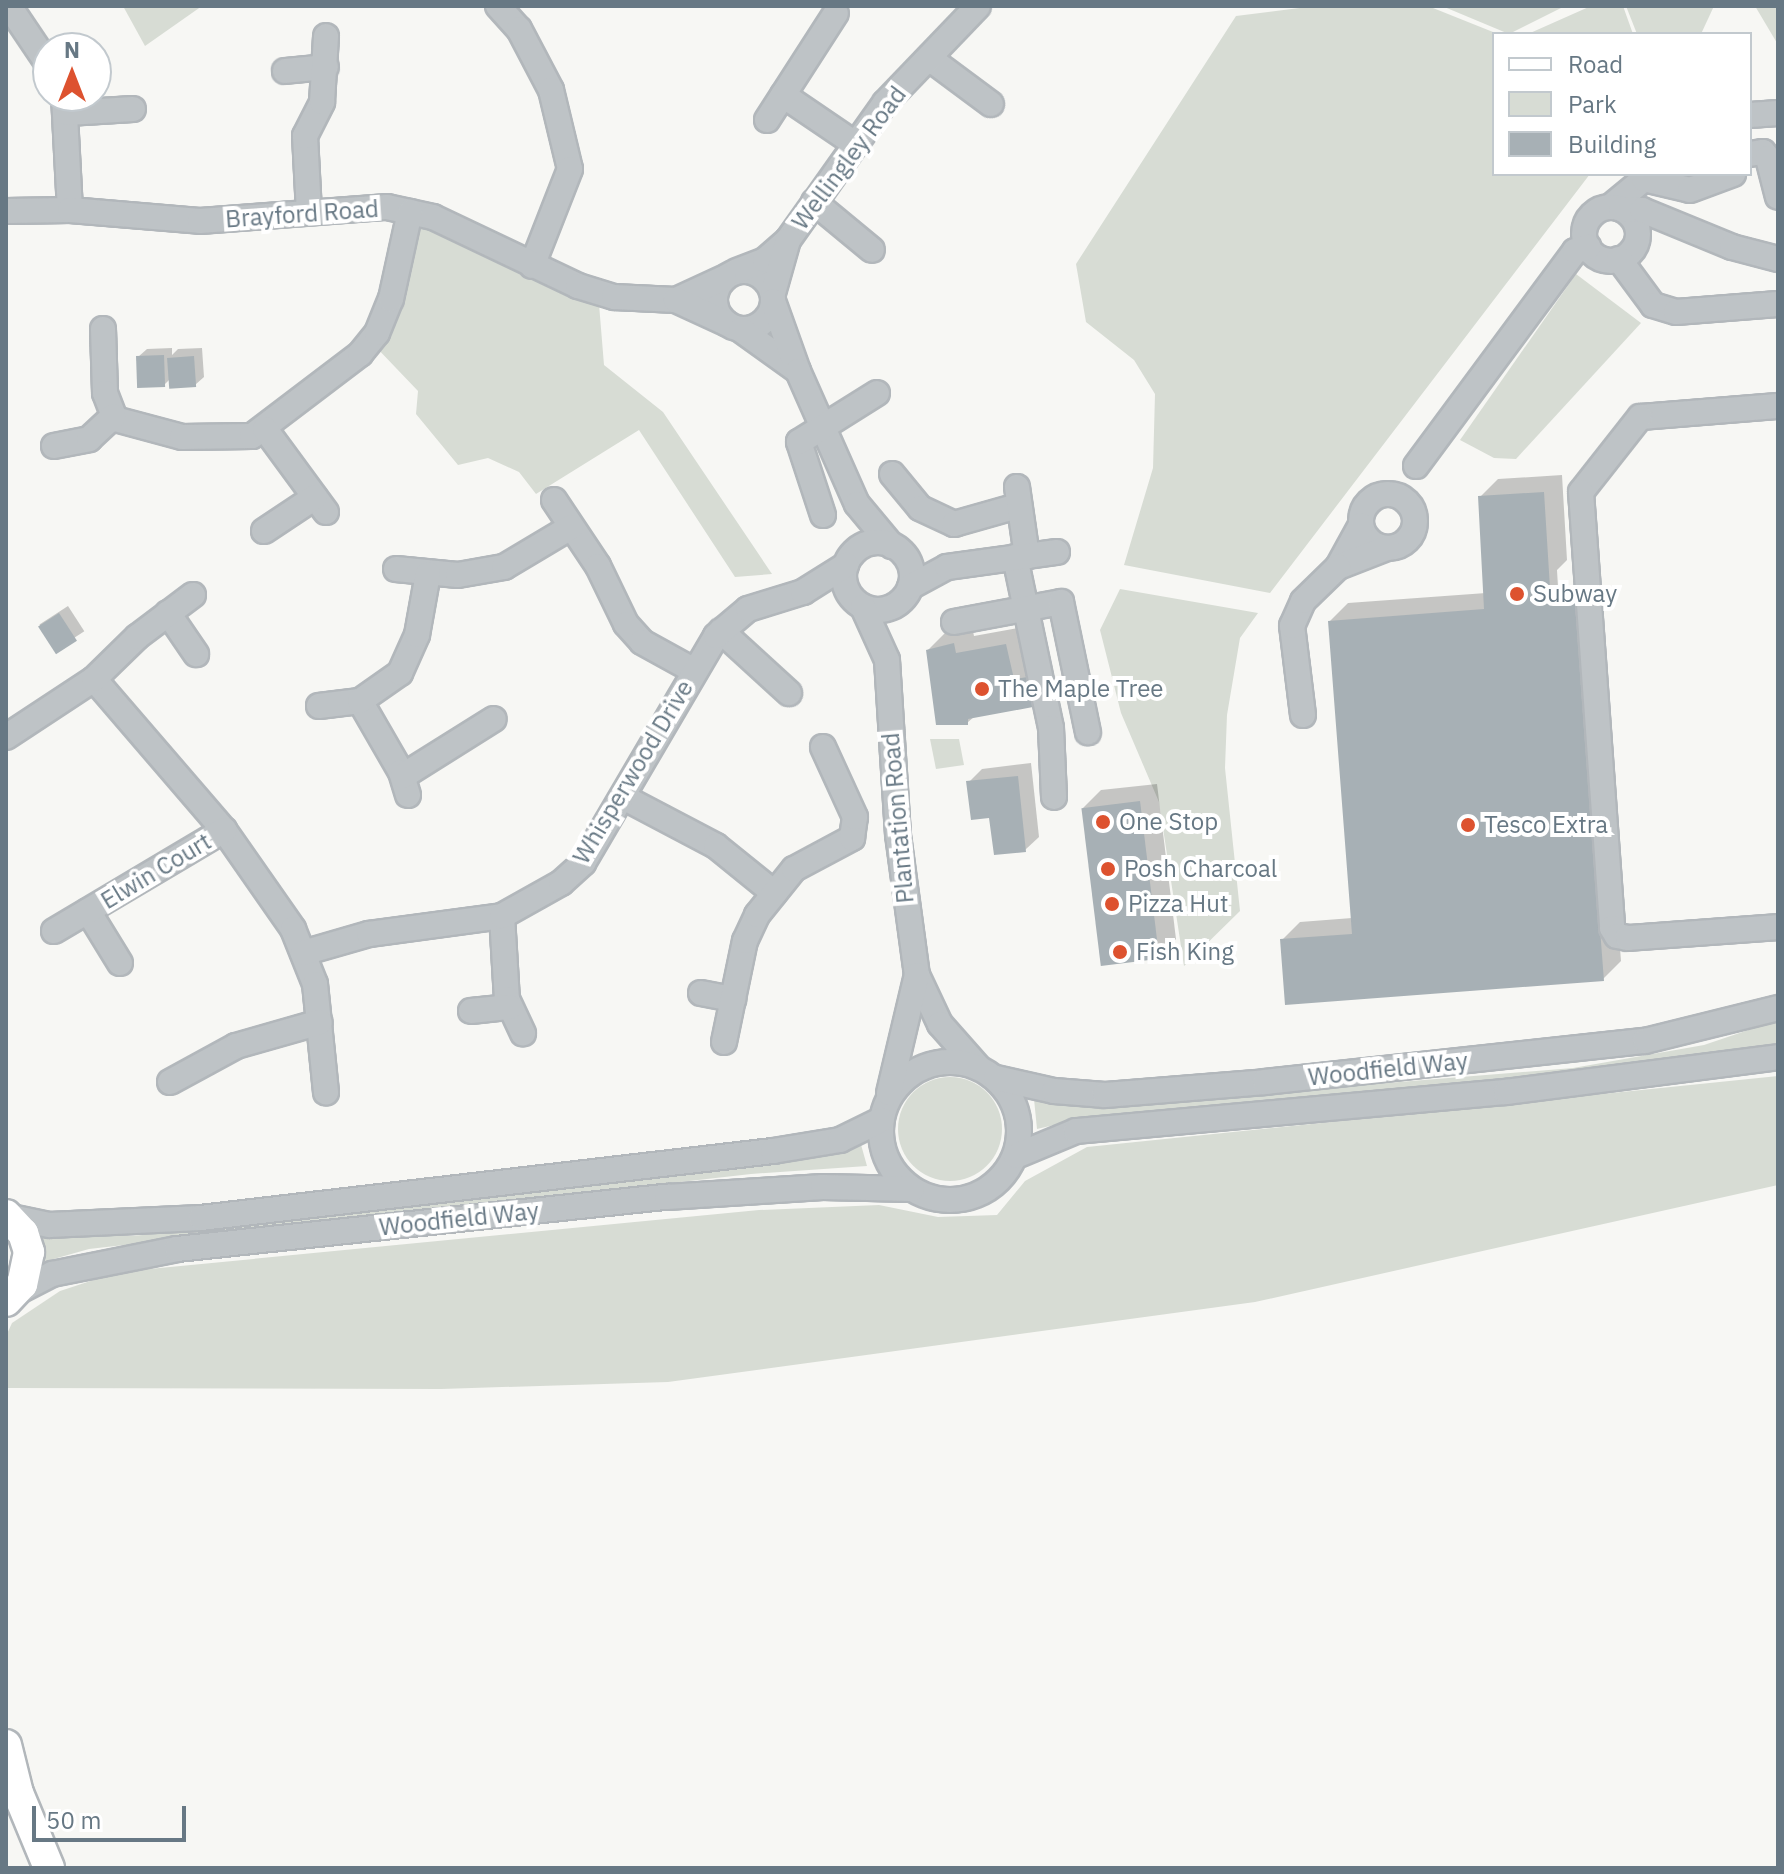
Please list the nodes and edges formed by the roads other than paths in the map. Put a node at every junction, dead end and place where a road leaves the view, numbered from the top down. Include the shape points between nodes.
1 (9, 6) edge
2 (498, 6) edge
3 (978, 6) edge
4 (836, 13) dead end
5 (326, 36) dead end
6 (32, 40) edge
7 (929, 58) junction
8 (326, 67) junction
9 (285, 71) dead end
10 (783, 95) junction
11 (991, 104) dead end
12 (112, 107) edge
13 (133, 109) dead end
14 (66, 112) edge
15 (767, 120) dead end
16 (855, 144) junction
17 (1752, 154) edge
18 (1730, 176) edge
19 (1646, 177) edge
20 (1686, 181) edge
21 (1778, 197) edge
22 (814, 202) junction
23 (1615, 208) junction
24 (70, 210) junction
25 (6, 211) edge
26 (309, 212) junction
27 (410, 212) junction
28 (1678, 227) junction
29 (788, 240) junction
30 (1588, 247) junction
31 (872, 250) dead end
32 (1627, 253) junction
33 (1778, 259) edge
34 (532, 266) junction
35 (729, 275) junction
36 (773, 297) junction
37 (676, 300) junction
38 (1778, 304) edge
39 (734, 326) junction
40 (103, 329) dead end
41 (798, 371) junction
42 (877, 393) dead end
43 (1778, 406) edge
44 (113, 417) junction
45 (823, 422) junction
46 (265, 429) junction
47 (54, 446) dead end
48 (1416, 466) junction
49 (892, 474) dead end
50 (1377, 497) junction
51 (554, 500) dead end
52 (857, 504) junction
53 (1412, 510) junction
54 (823, 515) dead end
55 (1361, 525) junction
56 (571, 527) junction
57 (264, 531) dead end
58 (1387, 548) junction
59 (898, 550) junction
60 (1057, 552) dead end
61 (1021, 556) junction
62 (849, 560) junction
63 (947, 567) junction
64 (1338, 567) junction
65 (396, 569) dead end
66 (428, 574) junction
67 (803, 592) junction
68 (908, 592) junction
69 (193, 595) dead end
70 (858, 604) junction
71 (1026, 608) junction
72 (168, 613) junction
73 (954, 622) dead end
74 (721, 631) junction
75 (196, 654) dead end
76 (887, 660) junction
77 (693, 670) junction
78 (94, 679) junction
79 (789, 693) dead end
80 (360, 701) junction
81 (319, 706) dead end
82 (1303, 715) dead end
83 (494, 719) dead end
84 (1088, 732) dead end
85 (6, 737) edge
86 (823, 747) dead end
87 (623, 797) junction
88 (1054, 797) dead end
89 (224, 830) junction
90 (774, 893) junction
91 (88, 911) junction
92 (502, 916) junction
93 (1778, 927) edge
94 (54, 931) dead end
95 (303, 953) junction
96 (120, 963) dead end
97 (917, 975) junction
98 (701, 993) dead end
99 (733, 999) junction
100 (510, 1007) junction
101 (1778, 1008) edge
102 (471, 1011) dead end
103 (320, 1022) junction
104 (523, 1034) dead end
105 (724, 1042) dead end
106 (1778, 1057) edge
107 (987, 1072) junction
108 (170, 1082) dead end
109 (326, 1092) dead end
110 (889, 1096) junction
111 (881, 1120) junction
112 (1016, 1156) junction
113 (912, 1189) junction
114 (8, 1216) edge
115 (10, 1297) edge
116 (6, 1745) edge
117 (49, 1868) edge

1 - 6 street
2 - 34 street via 519,29 551,90 570,169
3 - 7 street, Wellingley Road
4 - 10 street
5 - 8 street
7 - 11 street
7 - 16 street, Wellingley Road
8 - 9 street
8 - 26 street via 322,102 305,136
10 - 15 street
10 - 16 street
12 - 13 street
14 - 24 street
16 - 22 street, Wellingley Road
17 - 21 street via 1763,152 1768,158
18 - 20 street via 1719,183
19 - 20 street
19 - 23 street
22 - 29 street, Wellingley Road
22 - 31 street
23 - 28 street via 1642,210
23 - 30 street via 1589,218
23 - 32 street via 1638,228
24 - 25 street, Brayford Road
24 - 26 street, Brayford Road via 200,221
26 - 27 street, Brayford Road via 363,206
27 - 34 street, Brayford Road via 433,217
27 - 46 street via 391,299 377,333 360,354
28 - 32 street via 1656,228
28 - 33 street
29 - 35 street, Wellingley Road via 765,260
29 - 36 street, Wellingley Road
30 - 32 street via 1601,259
30 - 48 street via 1575,251
32 - 38 street via 1653,305 1676,312
34 - 37 street, Brayford Road via 614,297
35 - 36 street via 756,273
35 - 37 street, Brayford Road
35 - 39 street via 714,299
36 - 39 street via 764,321
36 - 41 street
37 - 39 street, Brayford Road
39 - 41 street
40 - 44 street via 105,393
41 - 45 street
42 - 45 street
43 - 93 street via 1640,417 1581,492 1612,928 1617,936 1628,938
44 - 46 street via 182,437 231,439
44 - 47 street via 89,439
45 - 52 street
45 - 54 street via 799,442
46 - 57 street via 320,504
48 - 50 street
48 - 53 street
49 - 61 street via 920,508 954,524 1017,496
50 - 53 street via 1394,495
50 - 55 street via 1365,507
51 - 56 street
52 - 59 street
52 - 62 street
53 - 58 street via 1415,524 1409,538
55 - 58 street via 1370,541
55 - 64 street
56 - 66 street via 504,567
56 - 77 street via 598,566 626,624 642,642
58 - 64 street
59 - 62 street via 868,544
59 - 63 street
59 - 68 street via 911,571
60 - 61 street
61 - 63 street
61 - 71 street
62 - 67 street, Whisperwood Drive
62 - 70 street via 846,589
63 - 68 street
64 - 82 street via 1303,601 1292,626
65 - 66 street
66 - 80 street via 409,658 400,673
67 - 70 street, Whisperwood Drive
67 - 74 street, Whisperwood Drive via 748,609
68 - 70 street via 885,610
68 - 76 street, Plantation Road
69 - 72 street
70 - 76 street, Plantation Road
71 - 73 street
71 - 84 street via 1061,602
71 - 88 street via 1051,728
72 - 75 street
72 - 78 street
74 - 77 street, Whisperwood Drive
74 - 79 street
76 - 97 street, Plantation Road via 898,835
77 - 87 street, Whisperwood Drive
78 - 85 street
78 - 89 street
80 - 81 street
80 - 83 street via 405,786
86 - 90 street via 855,817 852,838 794,869
87 - 90 street via 716,846
87 - 92 street, Whisperwood Drive via 583,863 541,897
89 - 91 street, Elwin Court
89 - 95 street via 293,929
90 - 99 street via 745,941
91 - 94 street, Elwin Court
91 - 96 street, Elwin Court
92 - 95 street, Whisperwood Drive via 369,934
92 - 100 street
95 - 103 street via 315,984
97 - 107 street, Plantation Road via 940,1024
97 - 110 street, Plantation Road
98 - 99 street
99 - 105 street
100 - 102 street
100 - 104 street
101 - 107 street, Woodfield Way via 1645,1041 1105,1095 1054,1091
103 - 108 street via 236,1046
103 - 109 street
106 - 112 street, Woodfield Way via 1506,1092 1076,1131
107 - 110 street via 942,1062 921,1068
107 - 112 street via 1011,1097 1020,1120
110 - 111 street
111 - 113 street via 887,1159
111 - 114 street, Woodfield Way via 840,1140 773,1151 201,1218 49,1225
112 - 113 street via 1003,1177 971,1196 934,1199
113 - 115 street, Woodfield Way via 823,1187 667,1197 177,1249 52,1274
114 - 115 main road via 29,1252 26,1274
116 - 117 main road via 18,1793

